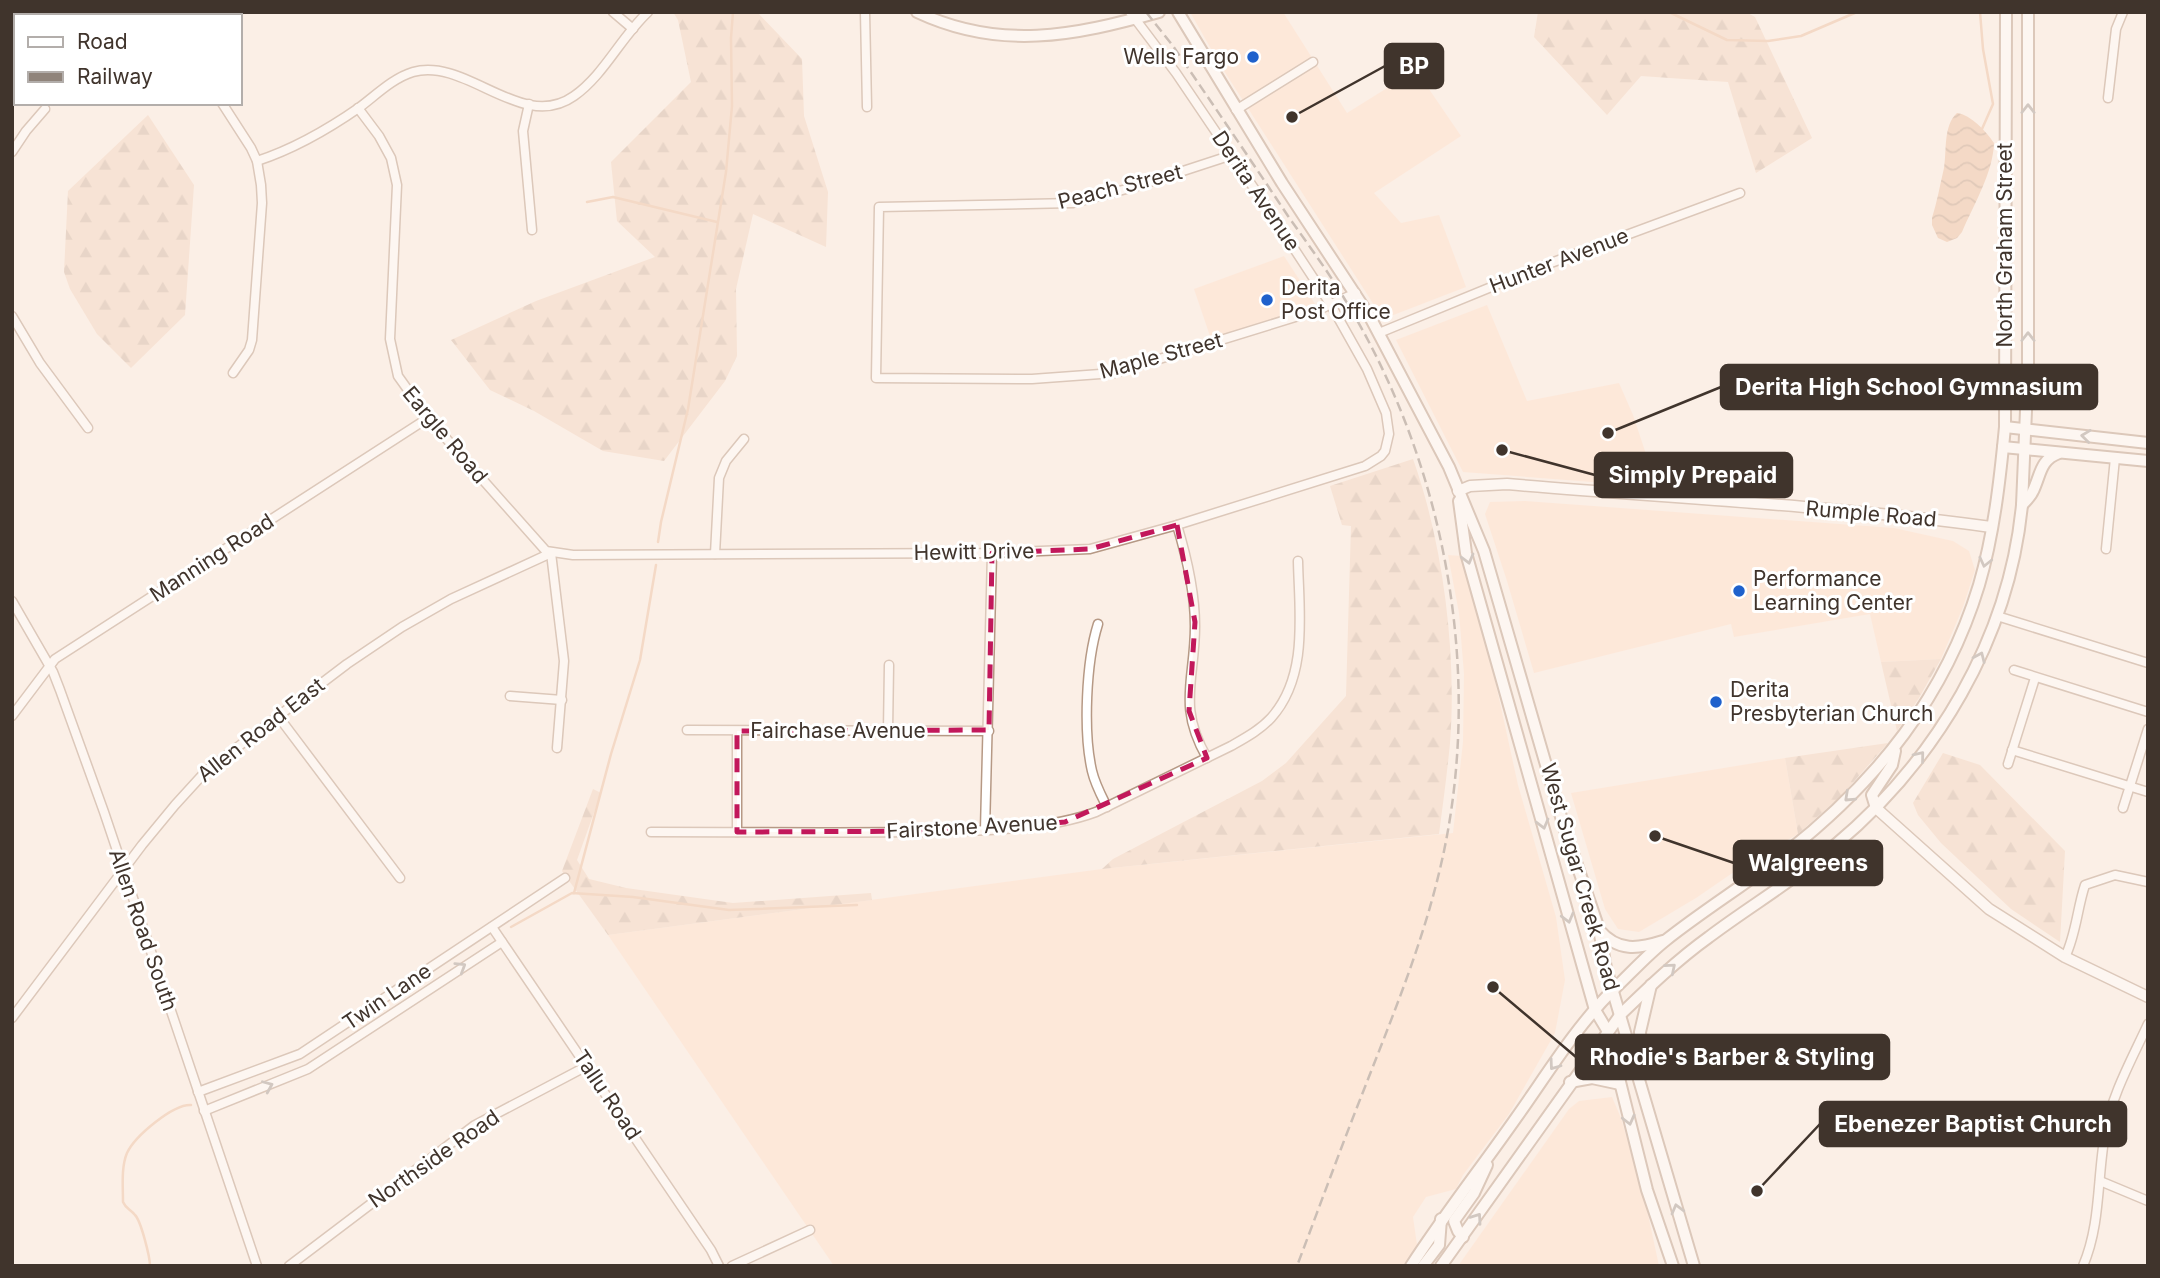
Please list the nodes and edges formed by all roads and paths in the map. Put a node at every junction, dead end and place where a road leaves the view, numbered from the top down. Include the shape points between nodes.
1 (613, 12) edge
2 (648, 12) edge
3 (866, 12) edge
4 (917, 12) edge
5 (1159, 12) edge
6 (1178, 12) edge
7 (2006, 12) edge
8 (2028, 12) edge
9 (2123, 12) edge
10 (1132, 15) edge
11 (633, 29) junction
12 (1313, 62) dead end
13 (2108, 99) dead end
14 (529, 104) junction
15 (223, 105) edge
16 (867, 107) dead end
17 (358, 108) junction
18 (45, 109) dead end
19 (1236, 110) junction
20 (12, 152) edge
21 (1232, 155) junction
22 (257, 161) junction
23 (1740, 193) dead end
24 (532, 230) dead end
25 (1356, 293) junction
26 (1331, 305) junction
27 (12, 316) edge
28 (1379, 333) junction
29 (233, 373) dead end
30 (876, 378) joint
31 (428, 418) junction
32 (2005, 427) junction
33 (88, 428) dead end
34 (2027, 429) junction
35 (744, 439) dead end
36 (2148, 443) edge
37 (2003, 447) junction
38 (2026, 449) junction
39 (2061, 453) junction
40 (1381, 456) joint
41 (2115, 458) junction
42 (2148, 461) edge
43 (1458, 491) junction
44 (2022, 505) junction
45 (1177, 525) junction
46 (1992, 527) junction
47 (2106, 549) dead end
48 (551, 553) junction
49 (992, 553) junction
50 (715, 554) junction
51 (1298, 561) dead end
52 (12, 601) edge
53 (1997, 616) junction
54 (1098, 624) dead end
55 (2148, 663) edge
56 (889, 665) dead end
57 (49, 666) junction
58 (1499, 669) junction
59 (2014, 670) dead end
60 (2035, 678) junction
61 (510, 696) dead end
62 (562, 700) junction
63 (2148, 712) edge
64 (12, 716) edge
65 (278, 716) junction
66 (1533, 718) junction
67 (2148, 729) edge
68 (687, 730) dead end
69 (737, 731) junction
70 (888, 731) junction
71 (989, 731) junction
72 (557, 748) dead end
73 (1896, 748) junction
74 (2012, 750) junction
75 (1207, 758) junction
76 (2008, 764) dead end
77 (2130, 787) junction
78 (2148, 792) edge
79 (1107, 807) junction
80 (1876, 808) junction
81 (2123, 808) dead end
82 (985, 830) junction
83 (651, 832) dead end
84 (737, 832) junction
85 (123, 871) junction
86 (400, 878) dead end
87 (565, 878) dead end
88 (2148, 882) edge
89 (492, 927) junction
90 (1599, 929) junction
91 (1666, 940) junction
92 (502, 942) junction
93 (2065, 957) junction
94 (1652, 984) junction
95 (1612, 991) junction
96 (2148, 997) edge
97 (1595, 1010) junction
98 (1621, 1014) junction
99 (12, 1018) edge
100 (2148, 1024) edge
101 (1607, 1030) junction
102 (1634, 1060) junction
103 (587, 1066) junction
104 (1570, 1082) junction
105 (1620, 1084) junction
106 (198, 1092) junction
107 (204, 1111) junction
108 (1494, 1149) junction
109 (2100, 1181) junction
110 (2148, 1201) edge
111 (1441, 1219) junction
112 (810, 1230) dead end
113 (1463, 1237) junction
114 (257, 1266) edge
115 (289, 1266) edge
116 (719, 1266) edge
117 (732, 1266) edge
118 (1411, 1266) edge
119 (1423, 1266) edge
120 (1441, 1266) edge
121 (1673, 1266) edge
122 (1693, 1266) edge
123 (2083, 1266) edge

1 - 11 street
2 - 11 street
3 - 16 street
4 - 10 main road via 974,32 1016,37 1055,34
5 - 10 main road
6 - 19 main road, West Sugar Creek Road
7 - 32 main road, North Graham Street
34 -> 8 main road, North Graham Street
9 - 13 street via 2116,29
10 - 21 street, Derita Avenue
11 - 14 street via 575,95 549,106
12 - 19 street
14 - 17 street via 426,70 400,78
14 - 24 street via 523,131
15 - 22 street
17 - 22 street via 295,147
17 - 31 street, Eargle Road via 391,158 397,185 392,358 403,387
18 - 20 street
19 - 25 main road, West Sugar Creek Road
21 - 26 street, Derita Avenue
21 - 30 street, Peach Street via 1073,203 879,207
22 - 29 street via 262,203 254,322 249,349
23 - 28 street, Hunter Avenue
25 - 26 street, Maple Street
25 - 28 main road, West Sugar Creek Road
26 - 30 street, Maple Street via 1114,373 1032,379
26 - 40 street, Derita Avenue via 1367,369 1385,413 1388,434
27 - 33 street
28 - 43 main road, West Sugar Creek Road
31 - 48 street, Eargle Road via 537,543
31 - 57 street, Manning Road
32 - 34 main road
32 - 37 main road, North Graham Street
36 -> 34 main road
34 - 38 main road, North Graham Street
35 - 50 street via 719,478
37 - 38 main road
37 - 46 main road, North Graham Street
38 - 39 main road
38 - 44 main road, North Graham Street
39 - 41 main road
39 - 44 main road via 2043,463 2033,492
40 - 45 street, Hewitt Drive via 1354,470
41 - 42 main road
41 - 47 street
43 - 46 street, Rumple Road via 1507,484
43 -> 58 main road, West Sugar Creek Road via 1466,553
43 - 66 main road, West Sugar Creek Road via 1484,551
44 - 53 main road, North Graham Street via 2015,554
45 - 49 street, Hewitt Drive via 1090,549
45 - 75 street via 1190,573 1195,622 1189,712
46 -> 73 main road, North Graham Street via 1980,583 1961,636 1930,698
48 - 50 street, Hewitt Drive
48 - 62 street via 564,661
48 - 65 street, Allen Road East via 421,615
49 - 50 street, Hewitt Drive
49 - 71 street
51 - 75 street, Fairstone Avenue via 1299,636 1291,686 1261,727
52 - 57 street, Allen Road South
53 - 55 street
80 -> 53 main road, North Graham Street via 1951,713
54 - 79 street via 1090,649 1089,747 1096,784
56 - 70 street
57 - 64 street, Manning Road
57 - 85 street, Allen Road South
58 - 66 main road via 1512,672
58 -> 97 main road, West Sugar Creek Road
59 - 60 street
60 - 63 street
60 - 74 street
61 - 62 street
62 - 72 street
65 - 85 street, Allen Road East via 193,784
65 - 86 street
66 - 90 main road, West Sugar Creek Road
67 - 77 street
68 - 69 street, Fairchase Avenue
69 - 70 street, Fairchase Avenue
69 - 84 street
70 - 71 street, Fairchase Avenue
71 - 82 street
73 - 80 main road via 1892,765 1872,795
73 -> 91 main road, North Graham Street via 1788,851
74 - 76 street
74 - 77 street
75 - 79 street, Fairstone Avenue
77 - 78 street
77 - 81 street
79 - 82 street, Fairstone Avenue via 1065,822
80 - 93 street via 1989,909
94 -> 80 main road, North Graham Street via 1825,853
82 - 84 street, Fairstone Avenue
83 - 84 street, Fairstone Avenue
85 - 99 street, Allen Road East
85 - 106 street, Allen Road South
87 - 89 street, Twin Lane
88 - 93 street via 2115,875 2085,885
89 - 92 street, Tallu Road
89 - 106 street, Twin Lane via 300,1054
90 - 91 main road via 1615,944 1630,948
90 - 95 main road, West Sugar Creek Road
91 - 95 main road, North Graham Street
92 - 103 street, Tallu Road
107 -> 92 street, Twin Lane via 308,1069
93 - 96 street
94 - 98 main road, North Graham Street
94 - 102 main road via 1640,1032 1641,1049
95 - 97 main road, North Graham Street
95 - 98 main road, West Sugar Creek Road
97 - 101 main road, West Sugar Creek Road
97 -> 108 main road, North Graham Street
98 - 101 main road, North Graham Street
98 - 102 main road, West Sugar Creek Road
100 - 109 street via 2109,1115
101 - 104 main road, North Graham Street
101 - 105 main road, West Sugar Creek Road
122 -> 102 main road, West Sugar Creek Road
103 - 115 street, Northside Road via 475,1125
103 - 116 street, Tallu Road
104 - 105 main road via 1596,1078
113 -> 104 main road, North Graham Street
105 -> 121 main road, West Sugar Creek Road via 1647,1190
106 - 107 street, Allen Road South
107 - 114 street, Allen Road South
108 - 111 main road, North Graham Street
108 - 113 main road via 1474,1193 1454,1221
109 - 110 street
109 - 123 street via 2096,1223
111 - 118 main road, North Graham Street
111 - 119 main road via 1439,1245
112 - 117 street
113 - 120 main road, North Graham Street

